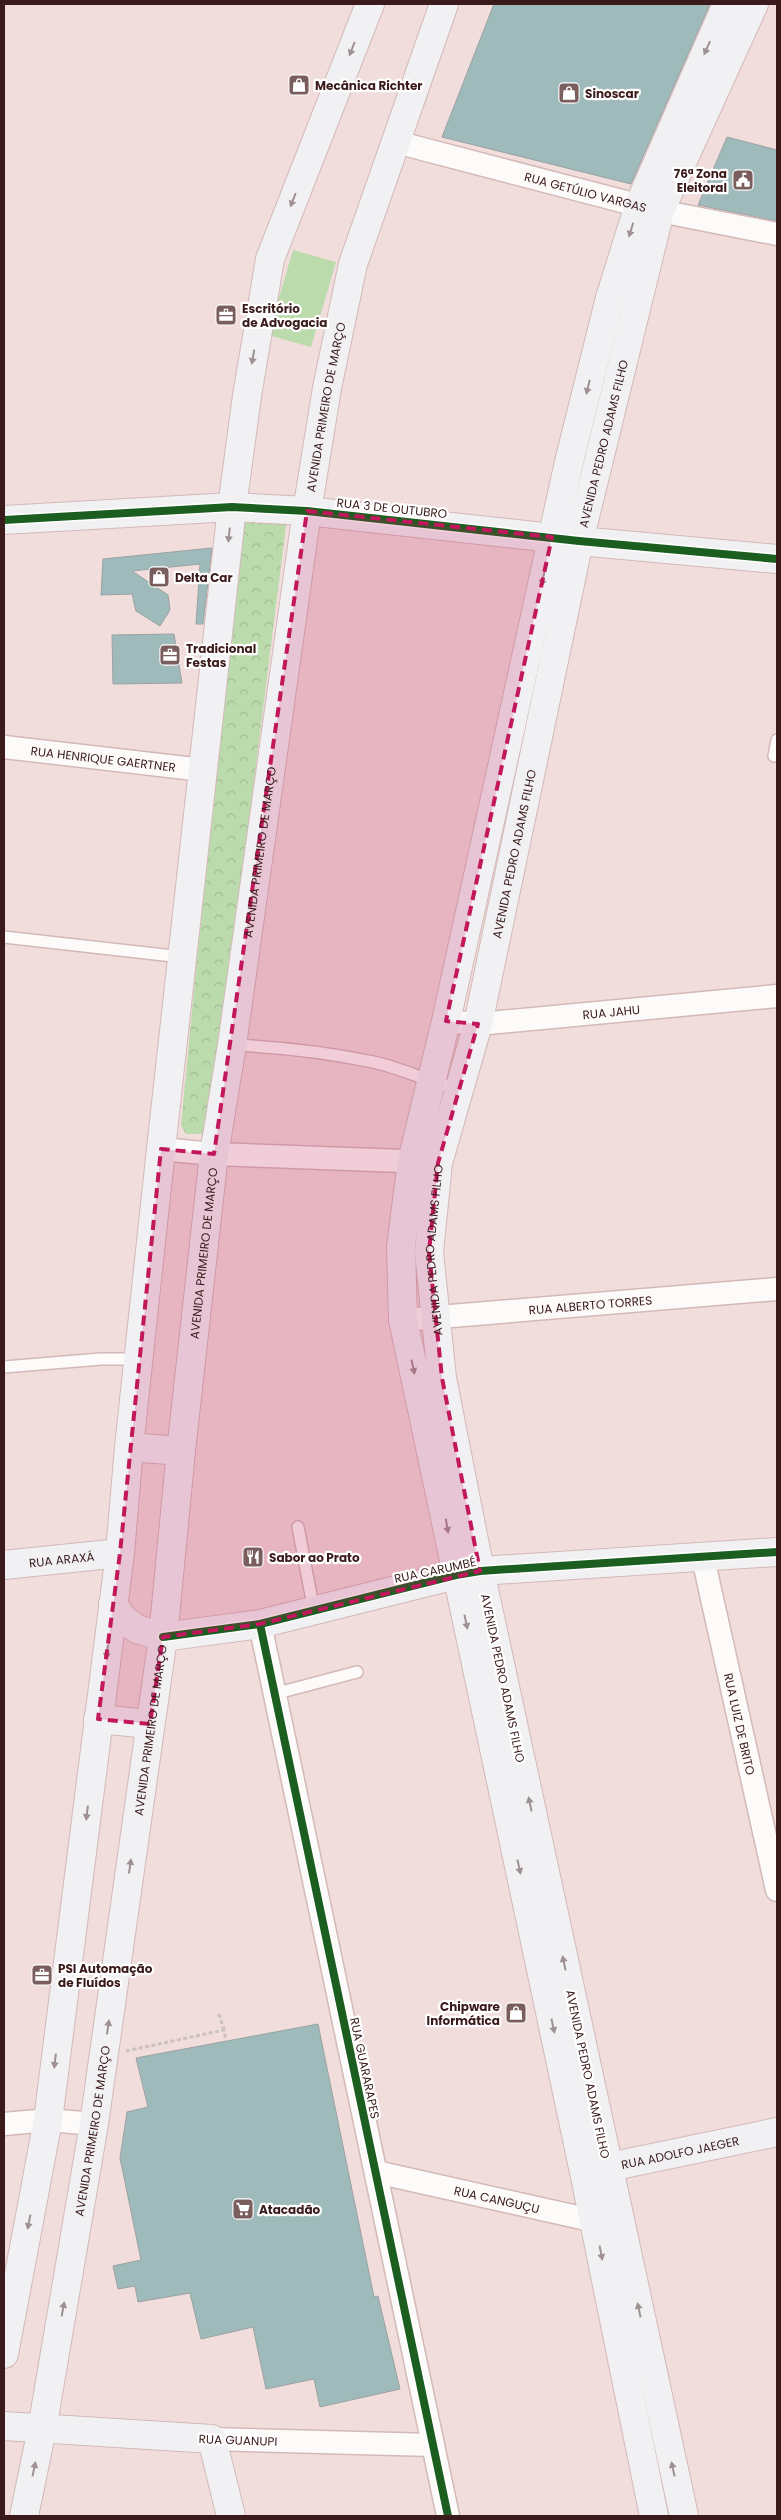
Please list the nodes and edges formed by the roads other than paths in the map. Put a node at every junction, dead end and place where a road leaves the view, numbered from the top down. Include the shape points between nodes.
1 (370, 4) edge
2 (444, 4) edge
3 (727, 4) edge
4 (754, 4) edge
5 (396, 142) junction
6 (649, 208) junction
7 (777, 234) edge
8 (232, 507) junction
9 (307, 510) junction
10 (4, 520) edge
11 (552, 537) junction
12 (579, 541) junction
13 (777, 559) edge
14 (777, 740) edge
15 (4, 747) edge
16 (774, 756) dead end
17 (203, 770) junction
18 (4, 937) edge
19 (182, 957) junction
20 (777, 996) edge
21 (446, 1021) junction
22 (478, 1024) junction
23 (232, 1045) junction
24 (431, 1083) junction
25 (458, 1089) junction
26 (161, 1149) junction
27 (214, 1154) junction
28 (425, 1162) junction
29 (777, 1289) edge
30 (434, 1316) junction
31 (403, 1320) junction
32 (138, 1359) junction
33 (4, 1367) edge
34 (129, 1447) junction
35 (181, 1451) junction
36 (298, 1528) dead end
37 (777, 1552) edge
38 (120, 1553) junction
39 (703, 1558) junction
40 (4, 1564) edge
41 (468, 1573) junction
42 (113, 1604) junction
43 (314, 1611) junction
44 (260, 1624) junction
45 (163, 1637) junction
46 (357, 1672) dead end
47 (274, 1694) junction
48 (98, 1720) junction
49 (150, 1724) junction
50 (777, 1890) edge
51 (48, 2120) junction
52 (4, 2124) edge
53 (94, 2124) junction
54 (777, 2132) edge
55 (596, 2170) junction
56 (376, 2172) junction
57 (606, 2219) junction
58 (4, 2354) edge
59 (4, 2426) edge
60 (42, 2429) junction
61 (212, 2439) junction
62 (433, 2445) junction
63 (24, 2516) edge
64 (231, 2516) edge
65 (448, 2516) edge
66 (654, 2516) edge
67 (684, 2516) edge

1 -> 8 main road via 270,259 246,396
2 - 5 main road, AVENIDA PRIMEIRO DE MARÇO
3 -> 6 main road, AVENIDA PEDRO ADAMS FILHO
4 - 6 main road, AVENIDA PEDRO ADAMS FILHO
5 - 6 street, RUA GETÚLIO VARGAS
5 - 9 main road, AVENIDA PRIMEIRO DE MARÇO via 353,264 327,388
6 - 7 street, RUA GETÚLIO VARGAS
6 -> 11 main road, AVENIDA PEDRO ADAMS FILHO via 610,298
6 - 12 main road, AVENIDA PEDRO ADAMS FILHO
8 - 9 main road, RUA 3 DE OUTUBRO
8 - 10 main road, RUA 3 DE OUTUBRO
8 -> 17 main road
9 - 11 main road, RUA 3 DE OUTUBRO
9 - 23 main road, AVENIDA PRIMEIRO DE MARÇO
11 - 12 main road, RUA 3 DE OUTUBRO
11 -> 21 main road, AVENIDA PEDRO ADAMS FILHO
12 - 13 main road, RUA 3 DE OUTUBRO
12 - 22 main road, AVENIDA PEDRO ADAMS FILHO
14 - 16 lane
15 - 17 street, RUA HENRIQUE GAERTNER
17 - 19 main road
18 - 19 lane
19 - 26 main road
20 - 22 street, RUA JAHU
21 - 22 street, RUA JAHU
21 - 24 main road, AVENIDA PEDRO ADAMS FILHO
22 - 25 main road, AVENIDA PEDRO ADAMS FILHO
23 - 24 lane via 294,1048 376,1063
23 - 27 main road, AVENIDA PRIMEIRO DE MARÇO
24 - 25 lane
24 - 28 main road, AVENIDA PEDRO ADAMS FILHO
25 - 28 main road, AVENIDA PEDRO ADAMS FILHO
26 - 27 street
26 - 32 main road
27 - 28 street
27 - 35 main road, AVENIDA PRIMEIRO DE MARÇO
28 - 30 main road, AVENIDA PEDRO ADAMS FILHO
28 - 31 main road, AVENIDA PEDRO ADAMS FILHO via 401,1247
29 - 30 street, RUA ALBERTO TORRES
30 - 31 street, RUA ALBERTO TORRES
30 - 41 main road, AVENIDA PEDRO ADAMS FILHO
31 -> 41 main road, AVENIDA PEDRO ADAMS FILHO
32 - 33 lane
32 - 34 main road
34 - 35 main road
34 - 38 main road
35 - 45 main road, AVENIDA PRIMEIRO DE MARÇO
36 - 43 lane
37 - 39 main road, RUA CARUMBÉ
38 - 40 main road, RUA ARAXÁ
38 - 42 main road
39 - 41 main road, RUA CARUMBÉ
39 - 50 street, RUA LUIZ DE BRITO
41 - 43 main road, RUA CARUMBÉ
41 - 55 main road, AVENIDA PEDRO ADAMS FILHO
42 - 45 main road via 123,1619 137,1629
42 -> 48 main road
43 - 44 main road, RUA CARUMBÉ
44 - 45 main road, RUA CARUMBÉ
44 - 47 street, RUA GUARARAPES
45 - 49 main road, AVENIDA PRIMEIRO DE MARÇO
46 - 47 lane
47 - 56 street, RUA GUARARAPES
48 - 49 main road
48 -> 51 main road
53 -> 49 main road, AVENIDA PRIMEIRO DE MARÇO
51 - 52 street
51 - 53 street
51 -> 58 main road
60 -> 53 main road, AVENIDA PRIMEIRO DE MARÇO
54 - 55 main road, RUA ADOLFO JAEGER
55 - 57 main road, AVENIDA PEDRO ADAMS FILHO
56 - 57 street, RUA CANGUÇU
56 - 62 street, RUA GUARARAPES
57 -> 66 main road, AVENIDA PEDRO ADAMS FILHO
67 -> 57 main road, AVENIDA PEDRO ADAMS FILHO
59 - 60 main road, RUA GUANUPI
60 - 61 main road, RUA GUANUPI
63 -> 60 main road, AVENIDA PRIMEIRO DE MARÇO
61 - 62 street, RUA GUANUPI
61 - 64 main road
62 - 65 street, RUA GUARARAPES

